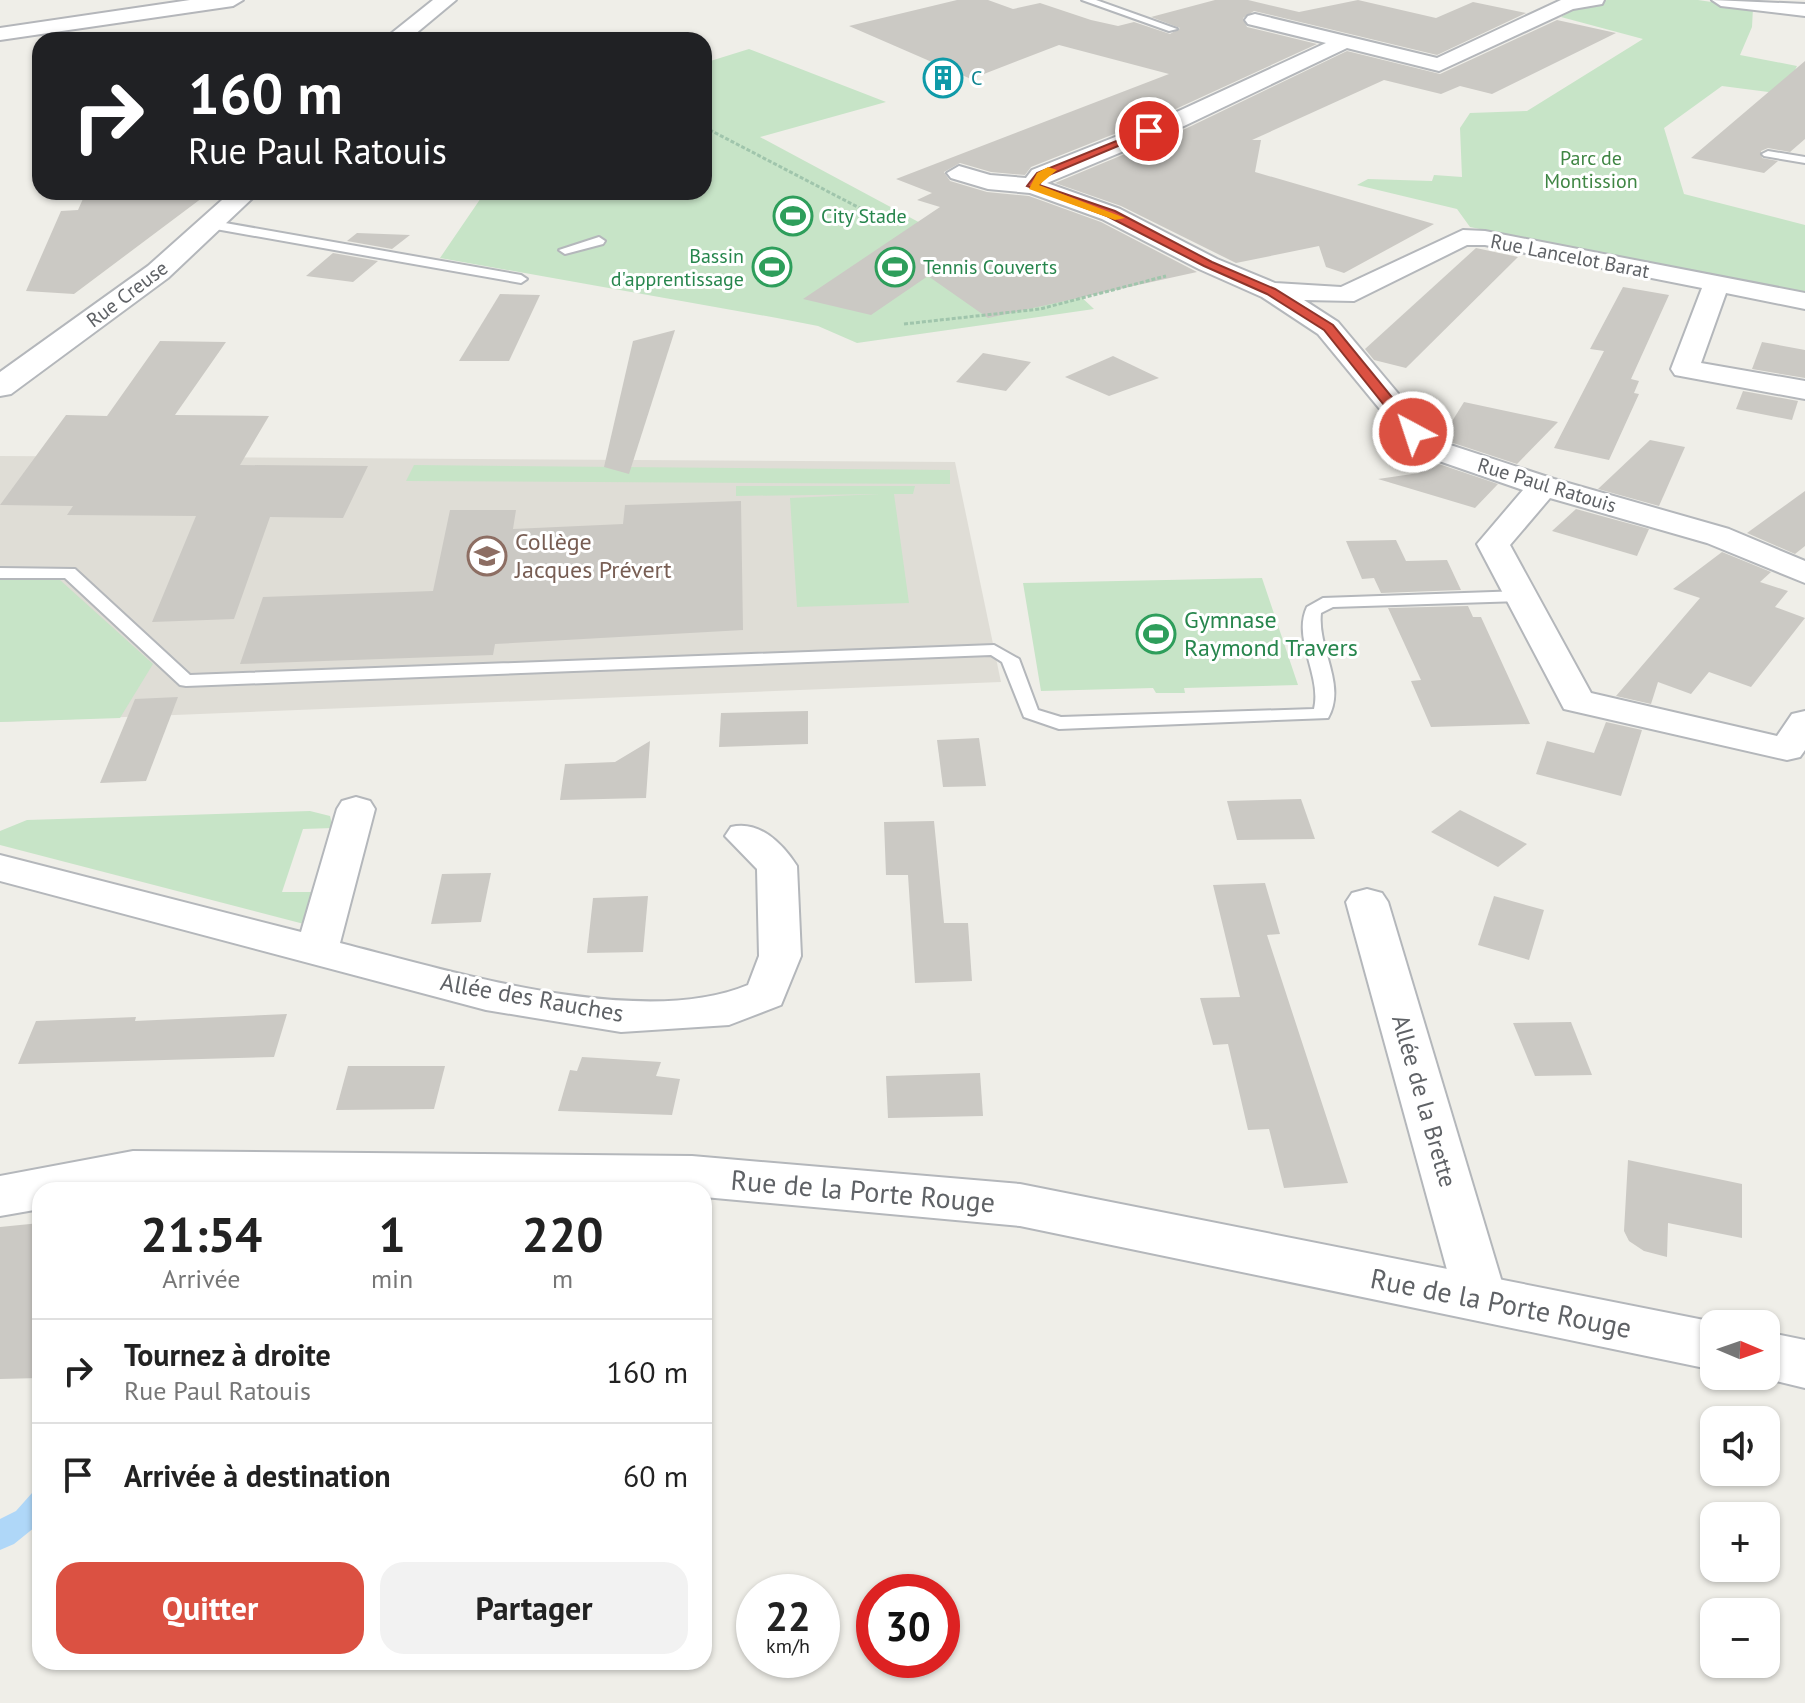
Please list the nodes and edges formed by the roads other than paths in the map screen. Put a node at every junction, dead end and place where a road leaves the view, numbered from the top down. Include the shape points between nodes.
1 (233, 0) edge
2 (446, 0) edge
3 (1087, 0) edge
4 (1595, 0) edge
5 (1721, 0) edge
6 (1744, 1) edge
7 (1292, 5) dead end
8 (1805, 10) edge
9 (1172, 29) dead end
10 (404, 32) edge
11 (0, 34) edge
12 (1345, 42) junction
13 (1768, 154) dead end
14 (1803, 168) edge
15 (959, 173) dead end
16 (1033, 186) junction
17 (238, 200) edge
18 (214, 225) junction
19 (599, 241) dead end
20 (565, 250) dead end
21 (521, 279) dead end
22 (1716, 286) junction
23 (1271, 291) junction
24 (1345, 295) junction
25 (1805, 301) edge
26 (1328, 328) junction
27 (0, 387) edge
28 (1805, 390) edge
29 (1543, 486) junction
30 (0, 573) edge
31 (1805, 573) edge
32 (1521, 596) junction
33 (1805, 722) edge
34 (356, 809) dead end
35 (745, 836) dead end
36 (0, 868) edge
37 (1367, 902) dead end
38 (317, 950) junction
39 (74, 1182) edge
40 (32, 1190) edge
41 (0, 1196) edge
42 (1481, 1299) junction
43 (1700, 1343) edge
44 (1780, 1359) edge
45 (1805, 1364) edge

1 - 11 street
2 - 10 street
3 - 9 lane
4 - 12 street via 1568,4 1439,65
5 - 6 street
6 - 8 street
7 - 12 street via 1255,20
12 - 16 street via 1176,121 1040,175
13 - 14 lane
15 - 16 street, Rue Paul Ratouis
16 - 23 street, Rue Paul Ratouis via 1111,214
17 - 18 street, Rue Creuse
18 - 21 lane
18 - 27 street, Rue Creuse
19 - 20 lane
22 - 24 street, Rue Lancelot Barat via 1463,237
22 - 25 street, Rue Lancelot Barat
22 - 28 street via 1685,369
23 - 24 street, Rue Lancelot Barat
23 - 26 street, Rue Paul Ratouis
24 - 26 street
26 - 29 street, Rue Paul Ratouis via 1427,447
29 - 31 street, Rue Paul Ratouis via 1718,536
29 - 32 street via 1493,544
30 - 32 lane via 69,573 186,681 994,650 1010,659 1030,713 1059,723 1322,714 1329,693 1309,626 1313,611 1329,602
32 - 33 street via 1577,701 1787,749
34 - 38 street
35 - 38 street, Allée des Rauches via 777,866 780,956 766,994 729,1010 621,1017 486,995
36 - 38 street, Allée des Rauches
37 - 42 street, Allée de la Brette
39 - 42 street, Rue de la Porte Rouge via 133,1171 692,1176 1020,1205
40 - 41 street, Rue de la Porte Rouge
42 - 43 street, Rue de la Porte Rouge
44 - 45 street

